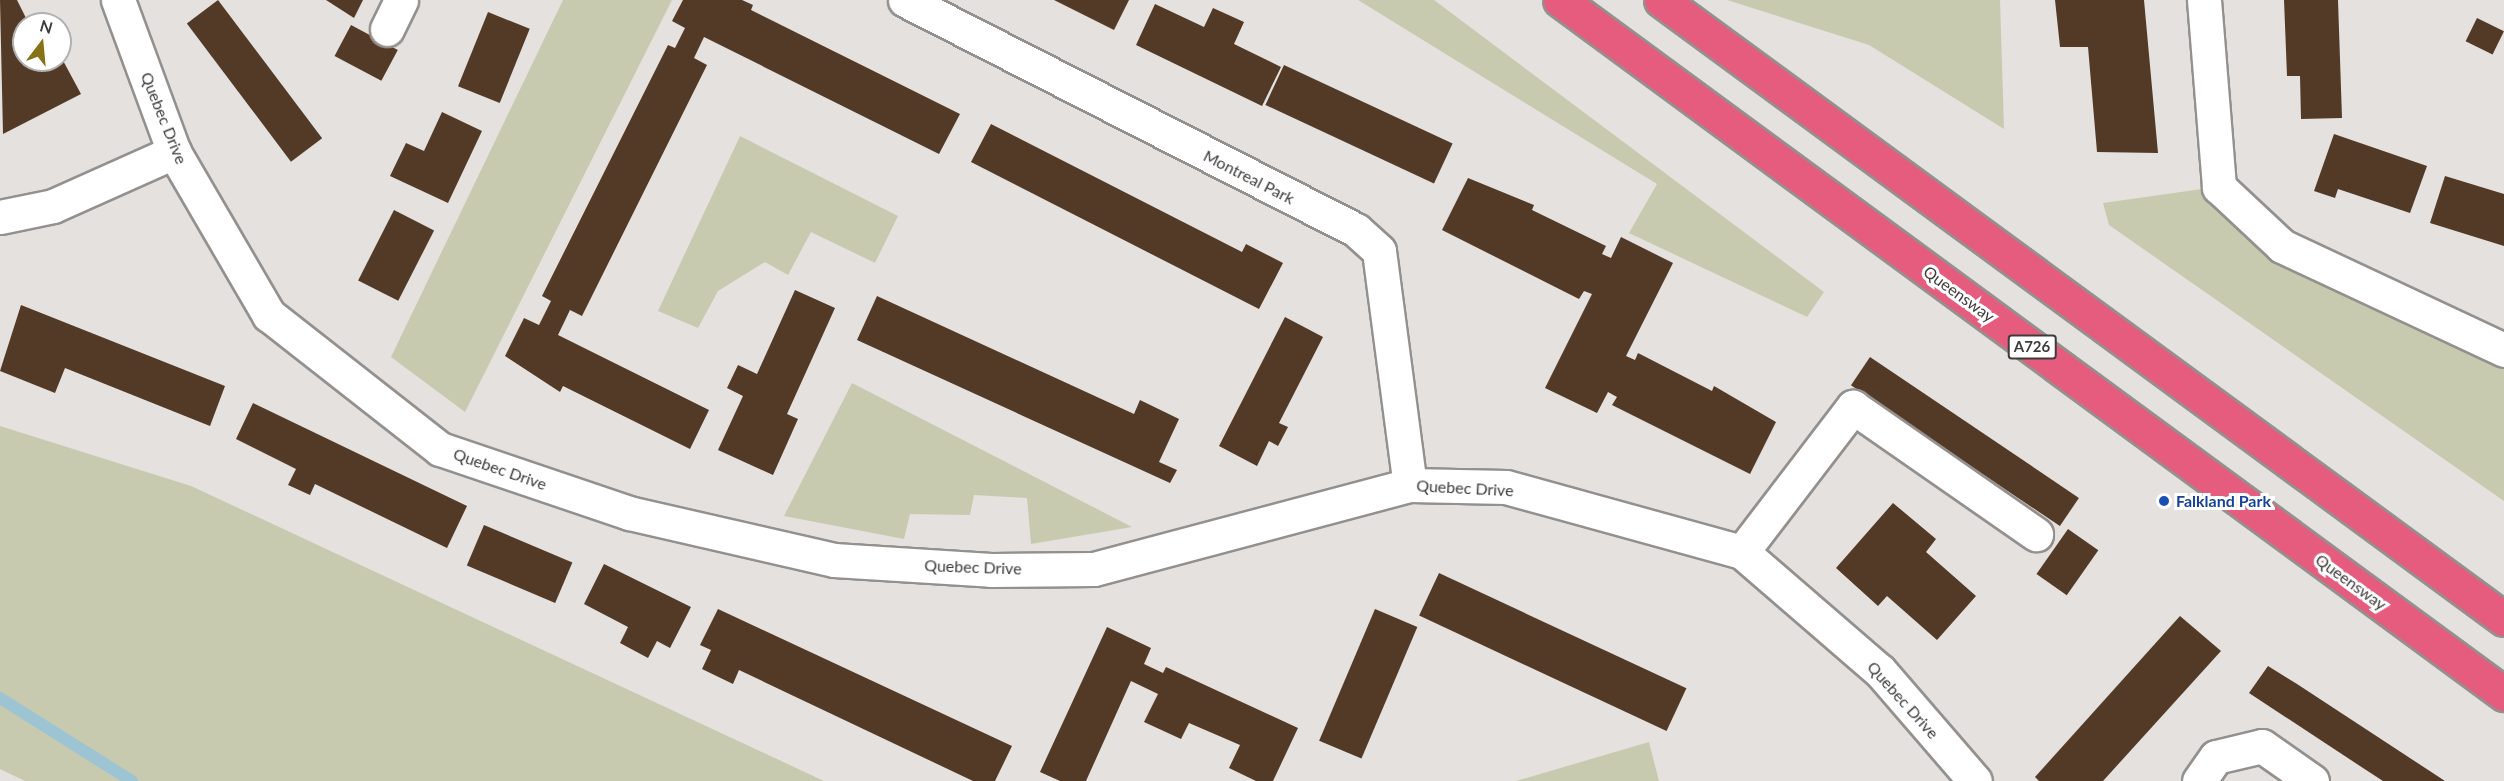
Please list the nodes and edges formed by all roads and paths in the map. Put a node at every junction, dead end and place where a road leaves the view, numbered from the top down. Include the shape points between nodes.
1 (118, 0) edge
2 (905, 0) edge
3 (1560, 0) edge
4 (1661, 0) edge
5 (2204, 0) edge
6 (174, 152) junction
7 (0, 217) edge
8 (2504, 350) edge
9 (1410, 485) junction
10 (2036, 534) dead end
11 (1742, 552) junction
12 (2504, 619) edge
13 (2504, 694) edge
14 (1975, 781) edge
15 (2199, 781) edge
16 (2312, 781) edge

1 - 6 street, Quebec Drive
2 - 9 street, Montreal Park via 1356,230 1378,251
3 - 13 highway, Queensway / A726
4 - 12 highway
5 - 8 street via 2219,187 2282,246
6 - 7 street via 53,206
6 - 9 street, Quebec Drive via 269,315 440,449 628,513 834,560 991,570 1094,569
9 - 11 street, Quebec Drive via 1506,487
10 - 11 street via 1853,407
11 - 14 street, Quebec Drive via 1880,671
15 - 16 street via 2216,757 2262,746

